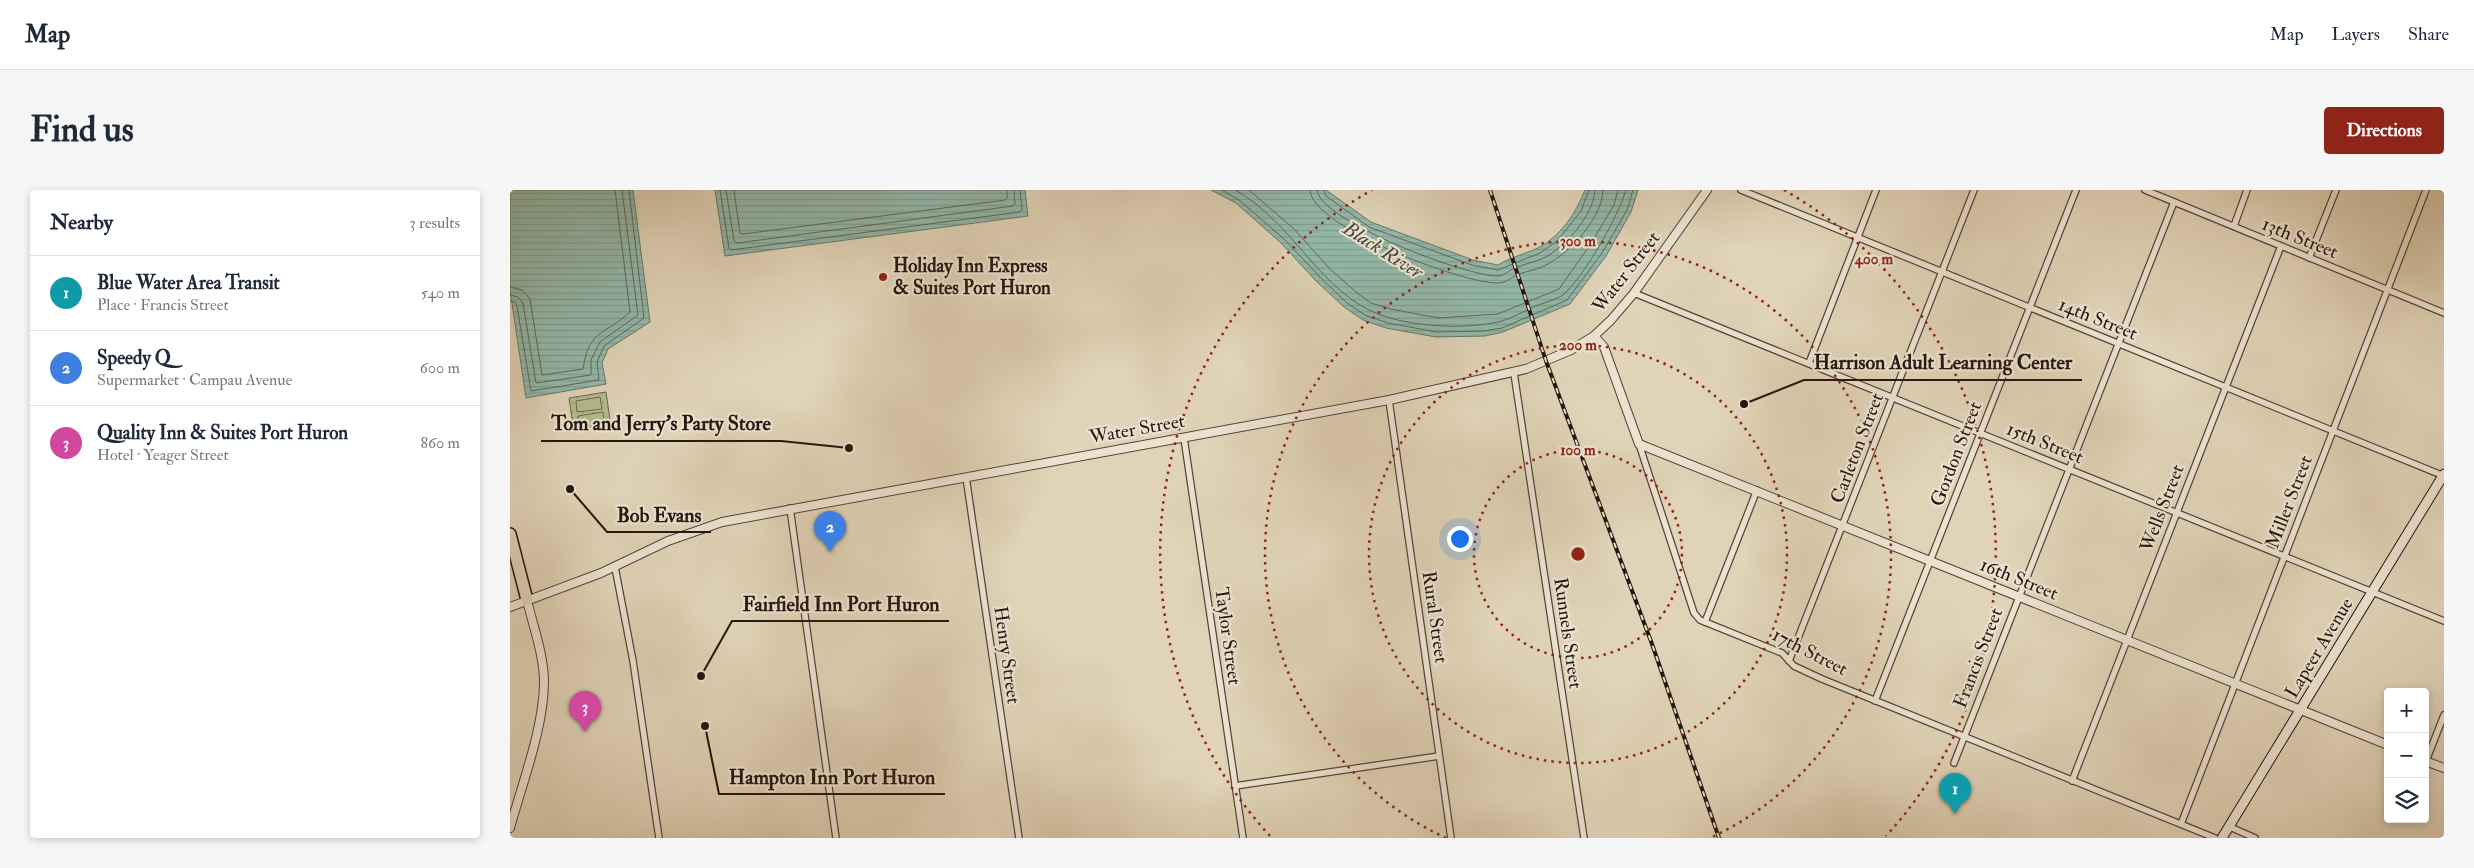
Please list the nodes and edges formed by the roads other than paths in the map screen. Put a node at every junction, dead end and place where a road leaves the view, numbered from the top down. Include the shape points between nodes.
1 (1707, 190) edge
2 (1741, 190) edge
3 (1876, 190) edge
4 (1974, 190) edge
5 (2076, 190) edge
6 (2247, 190) edge
7 (2336, 190) edge
8 (2426, 190) edge
9 (2148, 191) edge
10 (2174, 202) junction
11 (2234, 226) junction
12 (1858, 238) junction
13 (2281, 246) junction
14 (2309, 258) junction
15 (1942, 272) junction
16 (2387, 290) junction
17 (1634, 293) junction
18 (2030, 308) junction
19 (2444, 313) edge
20 (1594, 336) junction
21 (2117, 344) junction
22 (1809, 363) junction
23 (1514, 372) junction
24 (2226, 387) junction
25 (1892, 398) junction
26 (1389, 400) junction
27 (2333, 431) junction
28 (1980, 433) junction
29 (1184, 438) junction
30 (1639, 444) junction
31 (2068, 469) junction
32 (2444, 475) edge
33 (966, 477) junction
34 (1757, 490) junction
35 (790, 508) junction
36 (2176, 513) junction
37 (1843, 524) junction
38 (510, 534) edge
39 (2285, 556) junction
40 (1930, 560) junction
41 (615, 567) junction
42 (2372, 592) junction
43 (2018, 596) junction
44 (527, 600) junction
45 (510, 607) edge
46 (2444, 621) edge
47 (1705, 622) junction
48 (2126, 639) junction
49 (1789, 661) junction
50 (2235, 683) junction
51 (1875, 701) junction
52 (2301, 709) junction
53 (2444, 715) edge
54 (1963, 737) junction
55 (2384, 743) edge
56 (2429, 753) edge
57 (1439, 756) junction
58 (1954, 762) dead end
59 (2429, 762) edge
60 (2444, 768) edge
61 (2072, 780) junction
62 (1235, 786) junction
63 (2180, 824) junction
64 (2230, 827) junction
65 (510, 828) edge
66 (659, 838) edge
67 (836, 838) edge
68 (1019, 838) edge
69 (1243, 838) edge
70 (1451, 838) edge
71 (1584, 838) edge
72 (2215, 838) edge
73 (2222, 838) edge
74 (2255, 838) edge

1 - 17 street, Water Street
2 - 12 street, 14th Street
3 - 12 street
4 - 15 street, Carleton Street
5 - 18 street, Gordon Street
6 - 11 street
7 - 14 street
8 - 16 street, Miller Street
9 - 10 street, 13th Street
10 - 11 street, 13th Street
10 - 21 street, Francis Street
11 - 13 street, 13th Street
12 - 15 street, 14th Street
12 - 22 street
13 - 14 street, 13th Street
13 - 24 street, Wells Street
14 - 16 street, 13th Street
15 - 18 street, 14th Street
15 - 25 street, Carleton Street
16 - 19 street, 13th Street
16 - 27 street, Miller Street
17 - 20 street, Water Street
17 - 22 street, 15th Street
18 - 21 street, 14th Street
18 - 28 street, Gordon Street
20 - 23 street, Water Street via 1571,350
20 - 30 street via 1604,347
21 - 24 street, 14th Street
21 - 31 street, Francis Street
22 - 25 street, 15th Street
23 - 26 street, Water Street
23 - 71 street, Runnels Street
24 - 27 street, 14th Street
24 - 36 street, Wells Street
25 - 28 street, 15th Street
25 - 37 street, Carleton Street
26 - 29 street, Water Street
26 - 57 street, Rural Street
27 - 32 street, 14th Street
27 - 39 street, Miller Street
28 - 31 street, 15th Street
28 - 40 street, Gordon Street
29 - 33 street, Water Street
29 - 62 street, Taylor Street
30 - 34 street, 16th Street
30 - 47 street via 1694,613
31 - 36 street, 15th Street
31 - 43 street, Francis Street
32 - 42 main road, Lapeer Avenue
33 - 35 street, Water Street
33 - 68 street, Henry Street
34 - 37 street, 16th Street
34 - 47 street
35 - 41 street, Water Street via 711,525 668,541
35 - 67 street
36 - 39 street, 15th Street
36 - 48 street, Wells Street
37 - 40 street, 16th Street
37 - 49 street, Carleton Street
38 - 44 highway
39 - 42 street, 15th Street
39 - 50 street, Miller Street
40 - 43 street, 16th Street
40 - 51 street, Gordon Street
41 - 44 street, Water Street
41 - 66 street via 633,661
42 - 46 street, 15th Street
42 - 52 main road, Lapeer Avenue
43 - 48 street, 16th Street
43 - 54 street, Francis Street
44 - 45 street, Water Street
44 - 65 street via 543,668 543,692
47 - 49 street, 17th Street via 1782,653
48 - 50 street, 16th Street
48 - 61 street, Wells Street
49 - 51 street, 17th Street via 1803,671
50 - 52 street, 16th Street
50 - 63 street, Miller Street
51 - 54 street, 17th Street
52 - 55 street, 16th Street
52 - 64 main road, Lapeer Avenue
53 - 56 street
54 - 58 street, Francis Street
54 - 61 street, 17th Street
57 - 62 street
57 - 70 street, Rural Street
59 - 60 street
61 - 63 street, 17th Street
62 - 69 street, Taylor Street
63 - 72 street, 17th Street
64 - 73 main road, Lapeer Avenue
64 - 74 street

